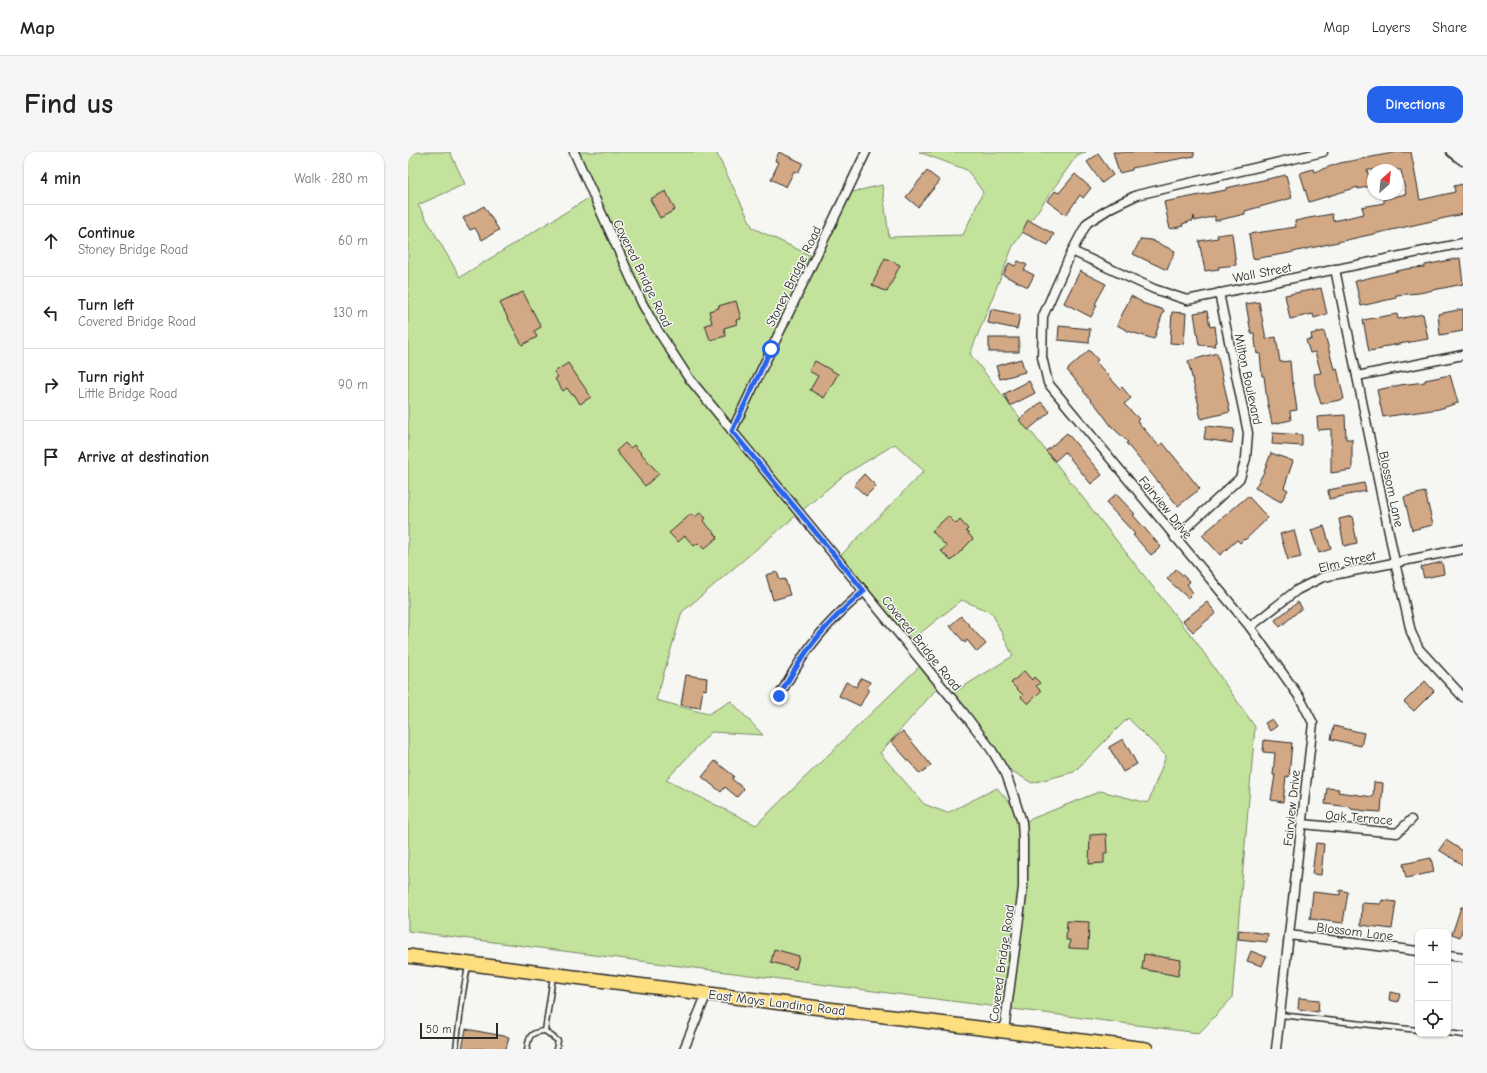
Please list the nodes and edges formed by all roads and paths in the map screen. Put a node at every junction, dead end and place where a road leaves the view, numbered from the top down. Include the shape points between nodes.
1 (574, 152) edge
2 (866, 152) edge
3 (1323, 152) edge
4 (1451, 152) edge
5 (1463, 161) edge
6 (1463, 243) edge
7 (1072, 251) junction
8 (1335, 269) junction
9 (1219, 293) junction
10 (1463, 354) edge
11 (1357, 376) junction
12 (732, 431) junction
13 (1175, 538) junction
14 (1463, 549) edge
15 (1395, 562) junction
16 (864, 591) junction
17 (1250, 627) junction
18 (779, 696) dead end
19 (1463, 697) edge
20 (1411, 820) dead end
21 (1302, 824) junction
22 (1289, 935) junction
23 (1415, 951) edge
24 (1451, 955) edge
25 (408, 956) edge
26 (1463, 957) edge
27 (468, 963) junction
28 (553, 974) junction
29 (707, 993) junction
30 (1280, 1014) junction
31 (1415, 1030) edge
32 (545, 1031) junction
33 (1004, 1031) junction
34 (1451, 1033) edge
35 (1463, 1035) edge
36 (456, 1049) edge
37 (527, 1049) edge
38 (556, 1049) edge
39 (684, 1049) edge
40 (1146, 1049) edge
41 (1276, 1049) edge

1 - 12 street, Covered Bridge Road via 652,323 688,377
2 - 12 street, Stoney Bridge Road
3 - 7 street, Fairview Drive via 1137,195 1087,223
4 - 5 street
6 - 8 street, Wall Street
7 - 9 street, Wall Street via 1154,289 1187,300
7 - 13 street, Fairview Drive via 1043,316 1042,357 1048,383
8 - 9 street, Wall Street
8 - 11 street, Blossom Lane
9 - 13 street, Milton Boulevard via 1248,433 1246,458 1240,478
10 - 11 street
11 - 15 street, Blossom Lane
12 - 16 street, Covered Bridge Road
13 - 17 street, Fairview Drive
14 - 15 street, Elm Street
15 - 17 street, Elm Street via 1323,577 1297,590
15 - 19 street, Blossom Lane via 1411,632 1419,649
16 - 18 street via 814,641
16 - 33 street, Covered Bridge Road via 991,749 1006,774 1022,822 1023,888
17 - 21 street, Fairview Drive via 1300,698 1313,723
20 - 21 street, Oak Terrace via 1397,833
21 - 22 street, Fairview Drive
22 - 23 street, Blossom Lane
22 - 30 street, Fairview Drive
24 - 26 street
25 - 27 main road, East Mays Landing Road
27 - 28 main road, East Mays Landing Road
27 - 36 lane
28 - 29 main road, East Mays Landing Road
28 - 32 lane
29 - 33 main road, East Mays Landing Road
29 - 39 street
30 - 31 lane
30 - 41 street, Fairview Drive
32 - 37 lane via 531,1034
32 - 38 lane via 558,1041
33 - 40 main road, East Mays Landing Road
34 - 35 lane

